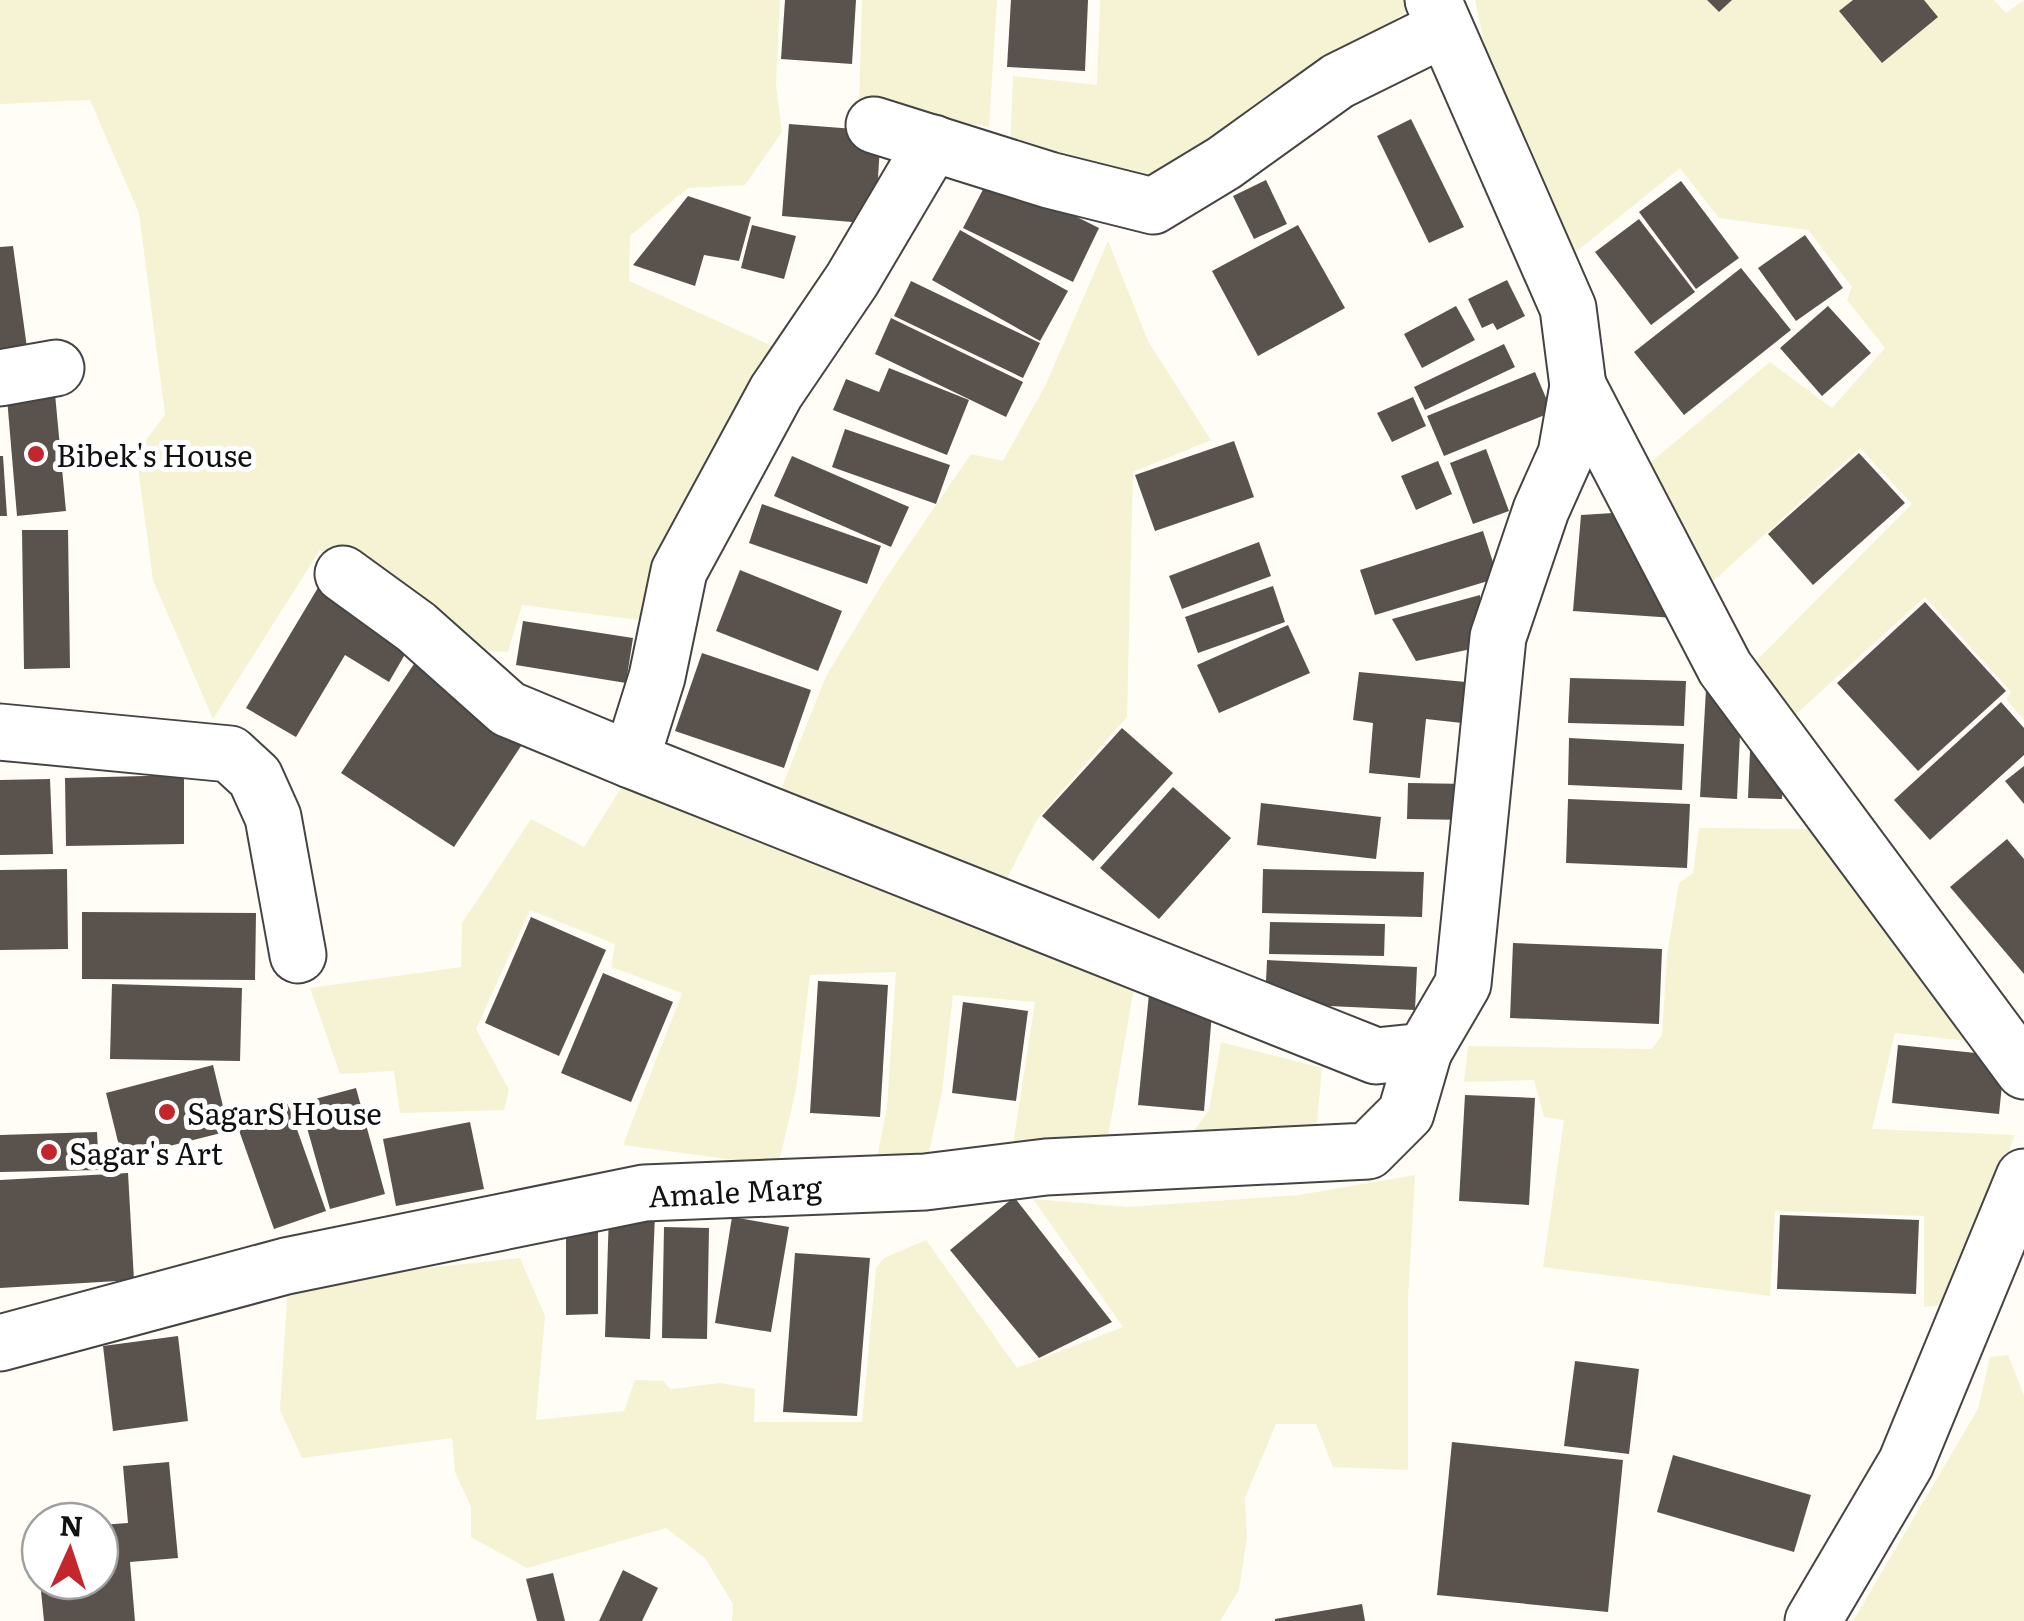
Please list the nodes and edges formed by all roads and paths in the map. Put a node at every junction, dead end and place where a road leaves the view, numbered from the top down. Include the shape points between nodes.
1 (1438, 14) edge
2 (874, 124) dead end
3 (933, 142) junction
4 (56, 368) dead end
5 (0, 378) edge
6 (1578, 386) junction
7 (343, 574) dead end
8 (0, 732) edge
9 (632, 760) junction
10 (298, 955) dead end
11 (1424, 1051) junction
12 (2024, 1070) edge
13 (2024, 1177) edge
14 (0, 1344) edge
15 (1812, 1621) edge

1 - 3 street via 1153,206
1 - 6 street via 1568,308
2 - 3 street
3 - 9 street via 776,392 679,571
4 - 5 street
6 - 11 street, Amale Marg via 1566,454 1498,636 1463,984
6 - 12 street via 1725,668
7 - 9 street via 416,627 508,709
8 - 10 street via 230,754 255,777 273,817
9 - 11 street via 1376,1056
11 - 14 street, Amale Marg via 1406,1113 1368,1152 644,1193 286,1266
13 - 15 street via 1906,1463

